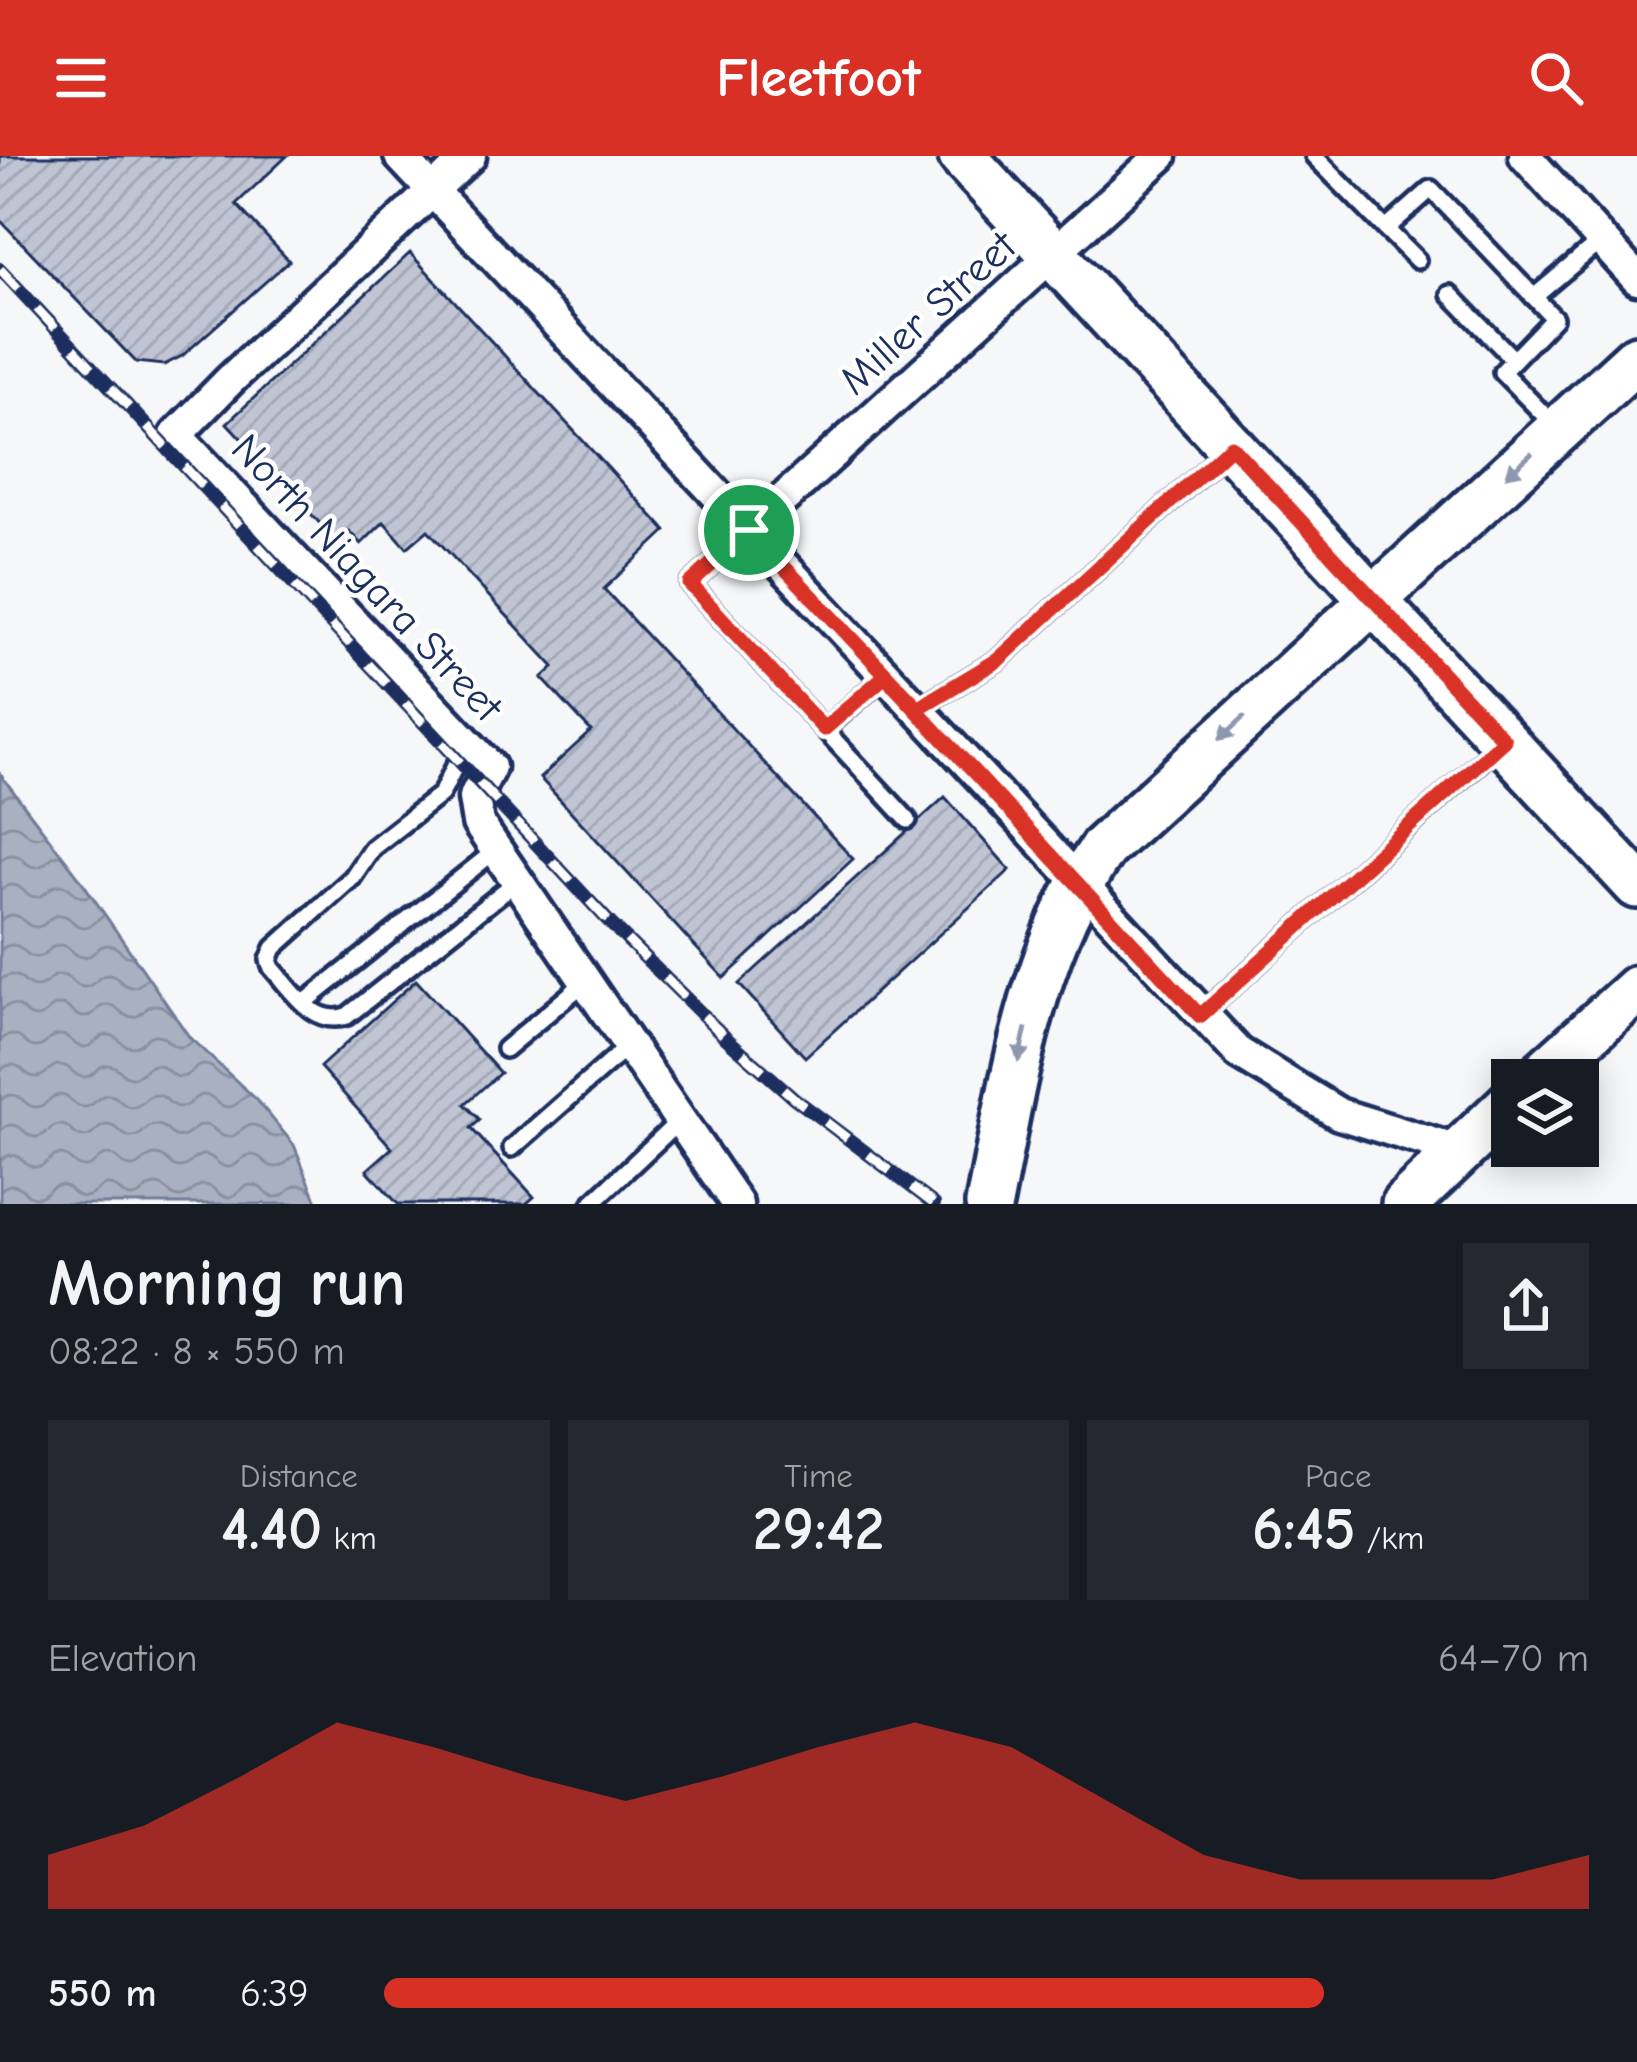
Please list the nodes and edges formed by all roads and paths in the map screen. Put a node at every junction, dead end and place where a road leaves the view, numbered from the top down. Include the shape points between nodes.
1 (400, 156) edge
2 (470, 156) edge
3 (962, 156) edge
4 (1161, 156) edge
5 (1313, 156) edge
6 (1525, 156) edge
7 (432, 191) junction
8 (1385, 229) junction
9 (1603, 239) junction
10 (1052, 255) junction
11 (1418, 260) dead end
12 (1637, 279) edge
13 (1450, 294) dead end
14 (1534, 297) junction
15 (1637, 358) edge
16 (1513, 359) junction
17 (1558, 429) junction
18 (1231, 446) junction
19 (749, 530) junction
20 (1373, 597) junction
21 (885, 676) junction
22 (918, 708) junction
23 (824, 729) junction
24 (1504, 740) junction
25 (466, 743) junction
26 (908, 820) dead end
27 (496, 850) junction
28 (517, 881) junction
29 (1078, 884) junction
30 (1637, 885) edge
31 (585, 982) junction
32 (1637, 989) edge
33 (304, 1003) junction
34 (1200, 1016) junction
35 (628, 1046) junction
36 (505, 1049) dead end
37 (1559, 1059) edge
38 (679, 1121) junction
39 (1491, 1121) edge
40 (512, 1148) dead end
41 (1458, 1151) junction
42 (592, 1204) edge
43 (737, 1204) edge
44 (989, 1204) edge
45 (1405, 1204) edge

1 - 7 street
2 - 7 street
3 - 10 main road
4 - 10 street, Miller Street
5 - 8 lane
6 - 9 street
7 - 19 street
7 - 25 street, North Niagara Street via 176,435
8 - 11 lane
8 - 14 lane via 1432,189
9 - 12 street
9 - 14 lane
10 - 18 main road
10 - 19 street, Miller Street
13 - 16 lane
14 - 16 lane via 1554,318
15 - 17 main road
16 - 17 lane via 1502,372
17 -> 20 main road
18 - 20 main road
18 - 22 lane via 998,660
19 - 21 street
19 - 23 lane via 690,584
20 - 24 main road
20 -> 29 main road via 1103,848
21 - 22 street
21 - 23 lane
22 - 29 street
23 - 26 lane
24 - 30 main road
24 - 34 lane
25 - 27 street, North Niagara Street via 490,767 474,799
25 - 33 lane via 441,794 372,848 352,878 274,947 272,968
27 - 28 street, North Niagara Street
27 - 33 lane
28 - 31 street, North Niagara Street
28 - 33 lane via 346,1016 322,1018
29 - 34 street
29 -> 44 main road via 1033,998
31 - 35 street, North Niagara Street
31 - 36 lane
32 - 37 main road
34 - 41 street via 1239,1053 1340,1114
35 - 38 street, North Niagara Street
35 - 40 lane
38 - 42 lane
38 - 43 street, North Niagara Street
39 - 41 main road
41 - 45 main road

